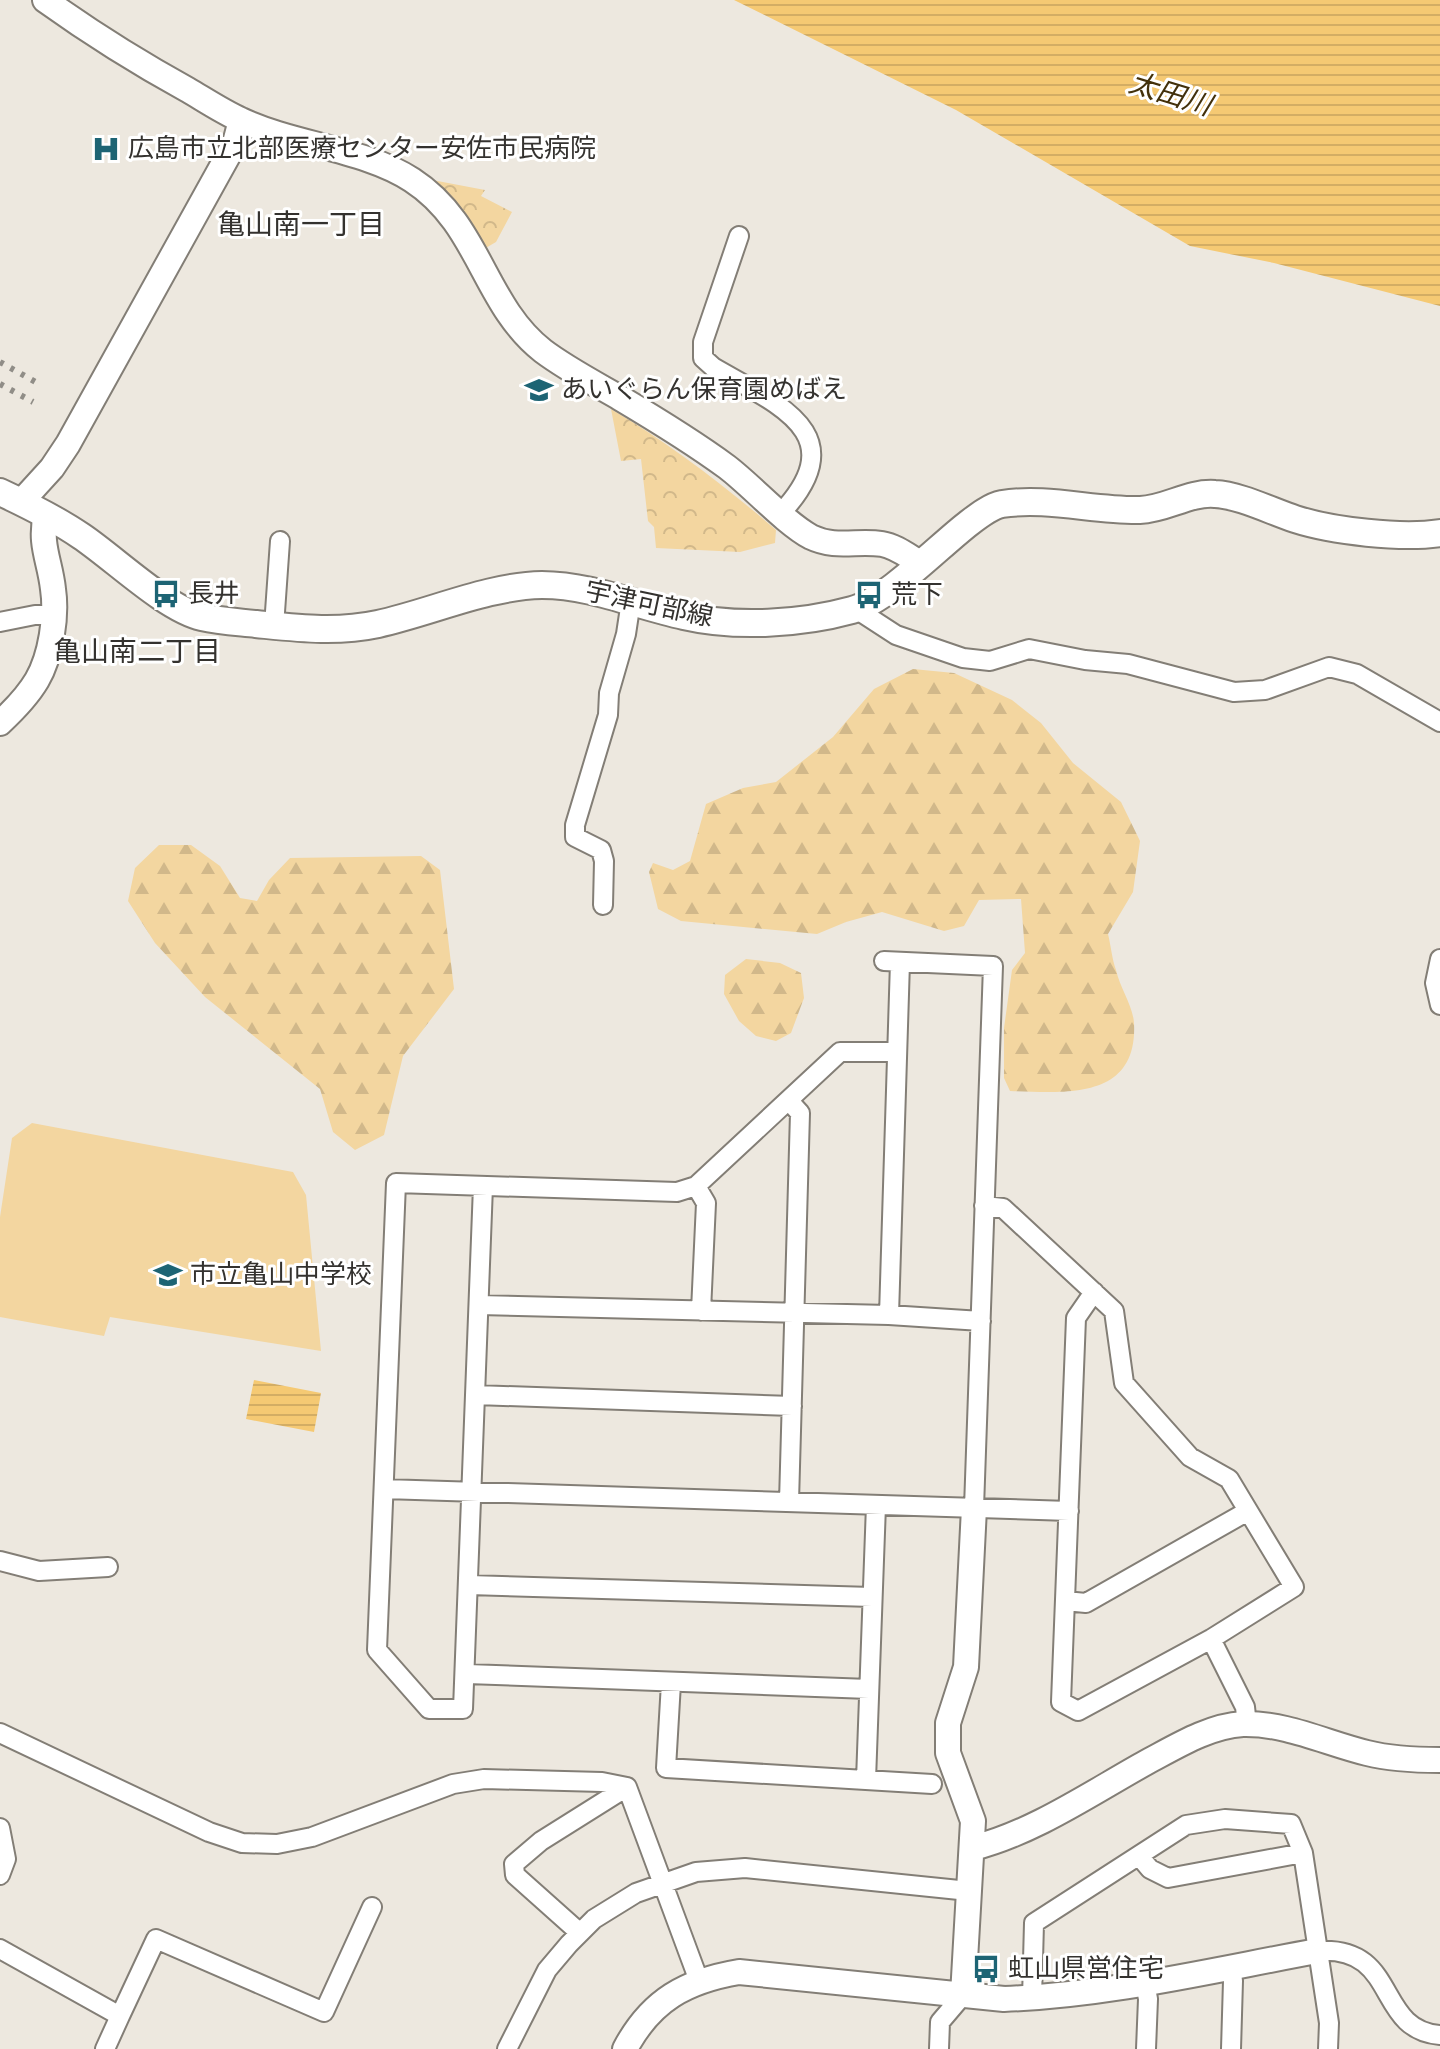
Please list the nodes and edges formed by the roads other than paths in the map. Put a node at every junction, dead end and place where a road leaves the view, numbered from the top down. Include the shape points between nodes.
1 (45, 0) edge
2 (241, 120) junction
3 (739, 236) dead end
4 (10, 497) edge
5 (781, 513) junction
6 (46, 515) junction
7 (1440, 533) edge
8 (280, 541) dead end
9 (920, 563) junction
10 (631, 601) junction
11 (856, 609) junction
12 (54, 615) junction
13 (0, 622) edge
14 (274, 626) junction
15 (1440, 722) edge
16 (0, 723) edge
17 (603, 905) dead end
18 (1440, 959) edge
19 (1440, 1005) edge
20 (897, 1052) junction
21 (789, 1101) junction
22 (483, 1186) junction
23 (696, 1186) junction
24 (984, 1206) junction
25 (1094, 1292) junction
26 (479, 1305) junction
27 (701, 1311) junction
28 (794, 1313) junction
29 (889, 1315) junction
30 (981, 1321) junction
31 (476, 1395) junction
32 (792, 1406) junction
33 (384, 1489) junction
34 (471, 1491) junction
35 (789, 1502) junction
36 (876, 1505) junction
37 (974, 1508) junction
38 (1069, 1511) junction
39 (1248, 1511) junction
40 (0, 1561) edge
41 (108, 1567) dead end
42 (469, 1585) junction
43 (872, 1597) junction
44 (1065, 1601) junction
45 (1211, 1639) junction
46 (467, 1674) junction
47 (671, 1683) junction
48 (869, 1689) junction
49 (1247, 1725) junction
50 (0, 1733) edge
51 (1440, 1760) edge
52 (866, 1780) junction
53 (932, 1784) dead end
54 (627, 1787) junction
55 (0, 1828) edge
56 (973, 1848) junction
57 (1303, 1853) junction
58 (1139, 1856) junction
59 (0, 1875) edge
60 (663, 1883) junction
61 (969, 1891) junction
62 (372, 1907) dead end
63 (580, 1933) junction
64 (0, 1949) edge
65 (1317, 1951) junction
66 (1231, 1967) junction
67 (699, 1981) junction
68 (1145, 1983) junction
69 (963, 1995) junction
70 (1032, 1998) junction
71 (120, 2016) junction
72 (1440, 2035) edge
73 (105, 2049) edge
74 (507, 2049) edge
75 (625, 2049) edge
76 (939, 2049) edge
77 (1146, 2049) edge
78 (1231, 2049) edge
79 (1328, 2049) edge

1 - 2 street via 150,69
2 - 4 street via 235,143 61,457
2 - 5 street via 411,179 461,229 522,333 571,370 666,425
3 - 5 street via 703,342 703,358 783,408 800,422 810,441 812,458 804,481
4 - 6 main road, 宇津可部線
5 - 9 street via 825,543 882,544
6 - 12 street via 42,533
6 - 14 main road, 宇津可部線 via 198,617
7 - 9 main road, 宇津可部線 via 1371,533 1301,521 1218,494 1195,494 1138,510 999,505
8 - 14 street
9 - 11 main road, 宇津可部線 via 888,591
10 - 11 main road, 宇津可部線 via 722,621 807,619
10 - 14 main road, 宇津可部線 via 591,590 508,587 376,624 329,631
10 - 17 street via 608,715 575,825 575,837 601,850
11 - 15 street via 896,635 963,658 990,661 1029,649 1128,664 1234,692 1265,690 1329,667 1357,674
12 - 13 street
12 - 16 street via 38,678
18 - 19 street via 1435,983
20 - 21 street via 840,1052
20 - 24 street via 892,961 993,966
20 - 29 street
21 - 23 street
21 - 28 street via 800,1113
22 - 23 street via 677,1192
22 - 26 street
22 - 33 street via 396,1183
23 - 27 street via 706,1203
24 - 25 street via 1003,1208
24 - 30 street
25 - 38 street via 1076,1318
25 - 39 street via 1114,1311 1124,1383 1190,1457 1229,1479
26 - 27 street
26 - 31 street
27 - 28 street
28 - 29 street
28 - 32 street
29 - 30 street
30 - 37 street
31 - 32 street
31 - 34 street
32 - 35 street
33 - 34 street
33 - 46 street via 377,1650 429,1709 463,1709
34 - 35 street
34 - 42 street
35 - 36 street
36 - 37 street
36 - 43 street
37 - 38 street
37 - 56 street via 966,1667 948,1723 948,1753 973,1821
38 - 44 street
39 - 44 street via 1086,1603
39 - 45 street via 1294,1587
40 - 41 street via 39,1571
42 - 43 street
42 - 46 street
43 - 48 street
44 - 45 street via 1061,1702 1078,1711
45 - 49 street via 1245,1707
46 - 47 street
47 - 48 street
47 - 52 street via 666,1768
48 - 52 street
49 - 51 street via 1314,1736 1367,1753
49 - 56 street via 1183,1742 1013,1836
50 - 54 street via 242,1843 312,1837 453,1784 484,1779
52 - 53 street
54 - 60 street
54 - 63 street via 514,1864 515,1875
55 - 59 street via 6,1859
56 - 61 street
57 - 58 street via 1168,1878
57 - 58 street via 1291,1824 1225,1819 1186,1825
57 - 65 street
58 - 70 street via 1034,1923
60 - 61 street via 696,1872 745,1868
60 - 63 street via 636,1893
60 - 67 street
61 - 69 street
62 - 71 street via 324,2012 156,1939
63 - 74 street via 547,1970
64 - 71 street
65 - 66 street
65 - 72 street via 1339,1949 1360,1957 1399,2014 1418,2029
65 - 79 street
66 - 68 street
66 - 78 street
67 - 69 street via 739,1972
67 - 75 street via 647,2016
68 - 70 street
68 - 77 street
69 - 70 street
69 - 76 street via 940,2022
71 - 73 street

